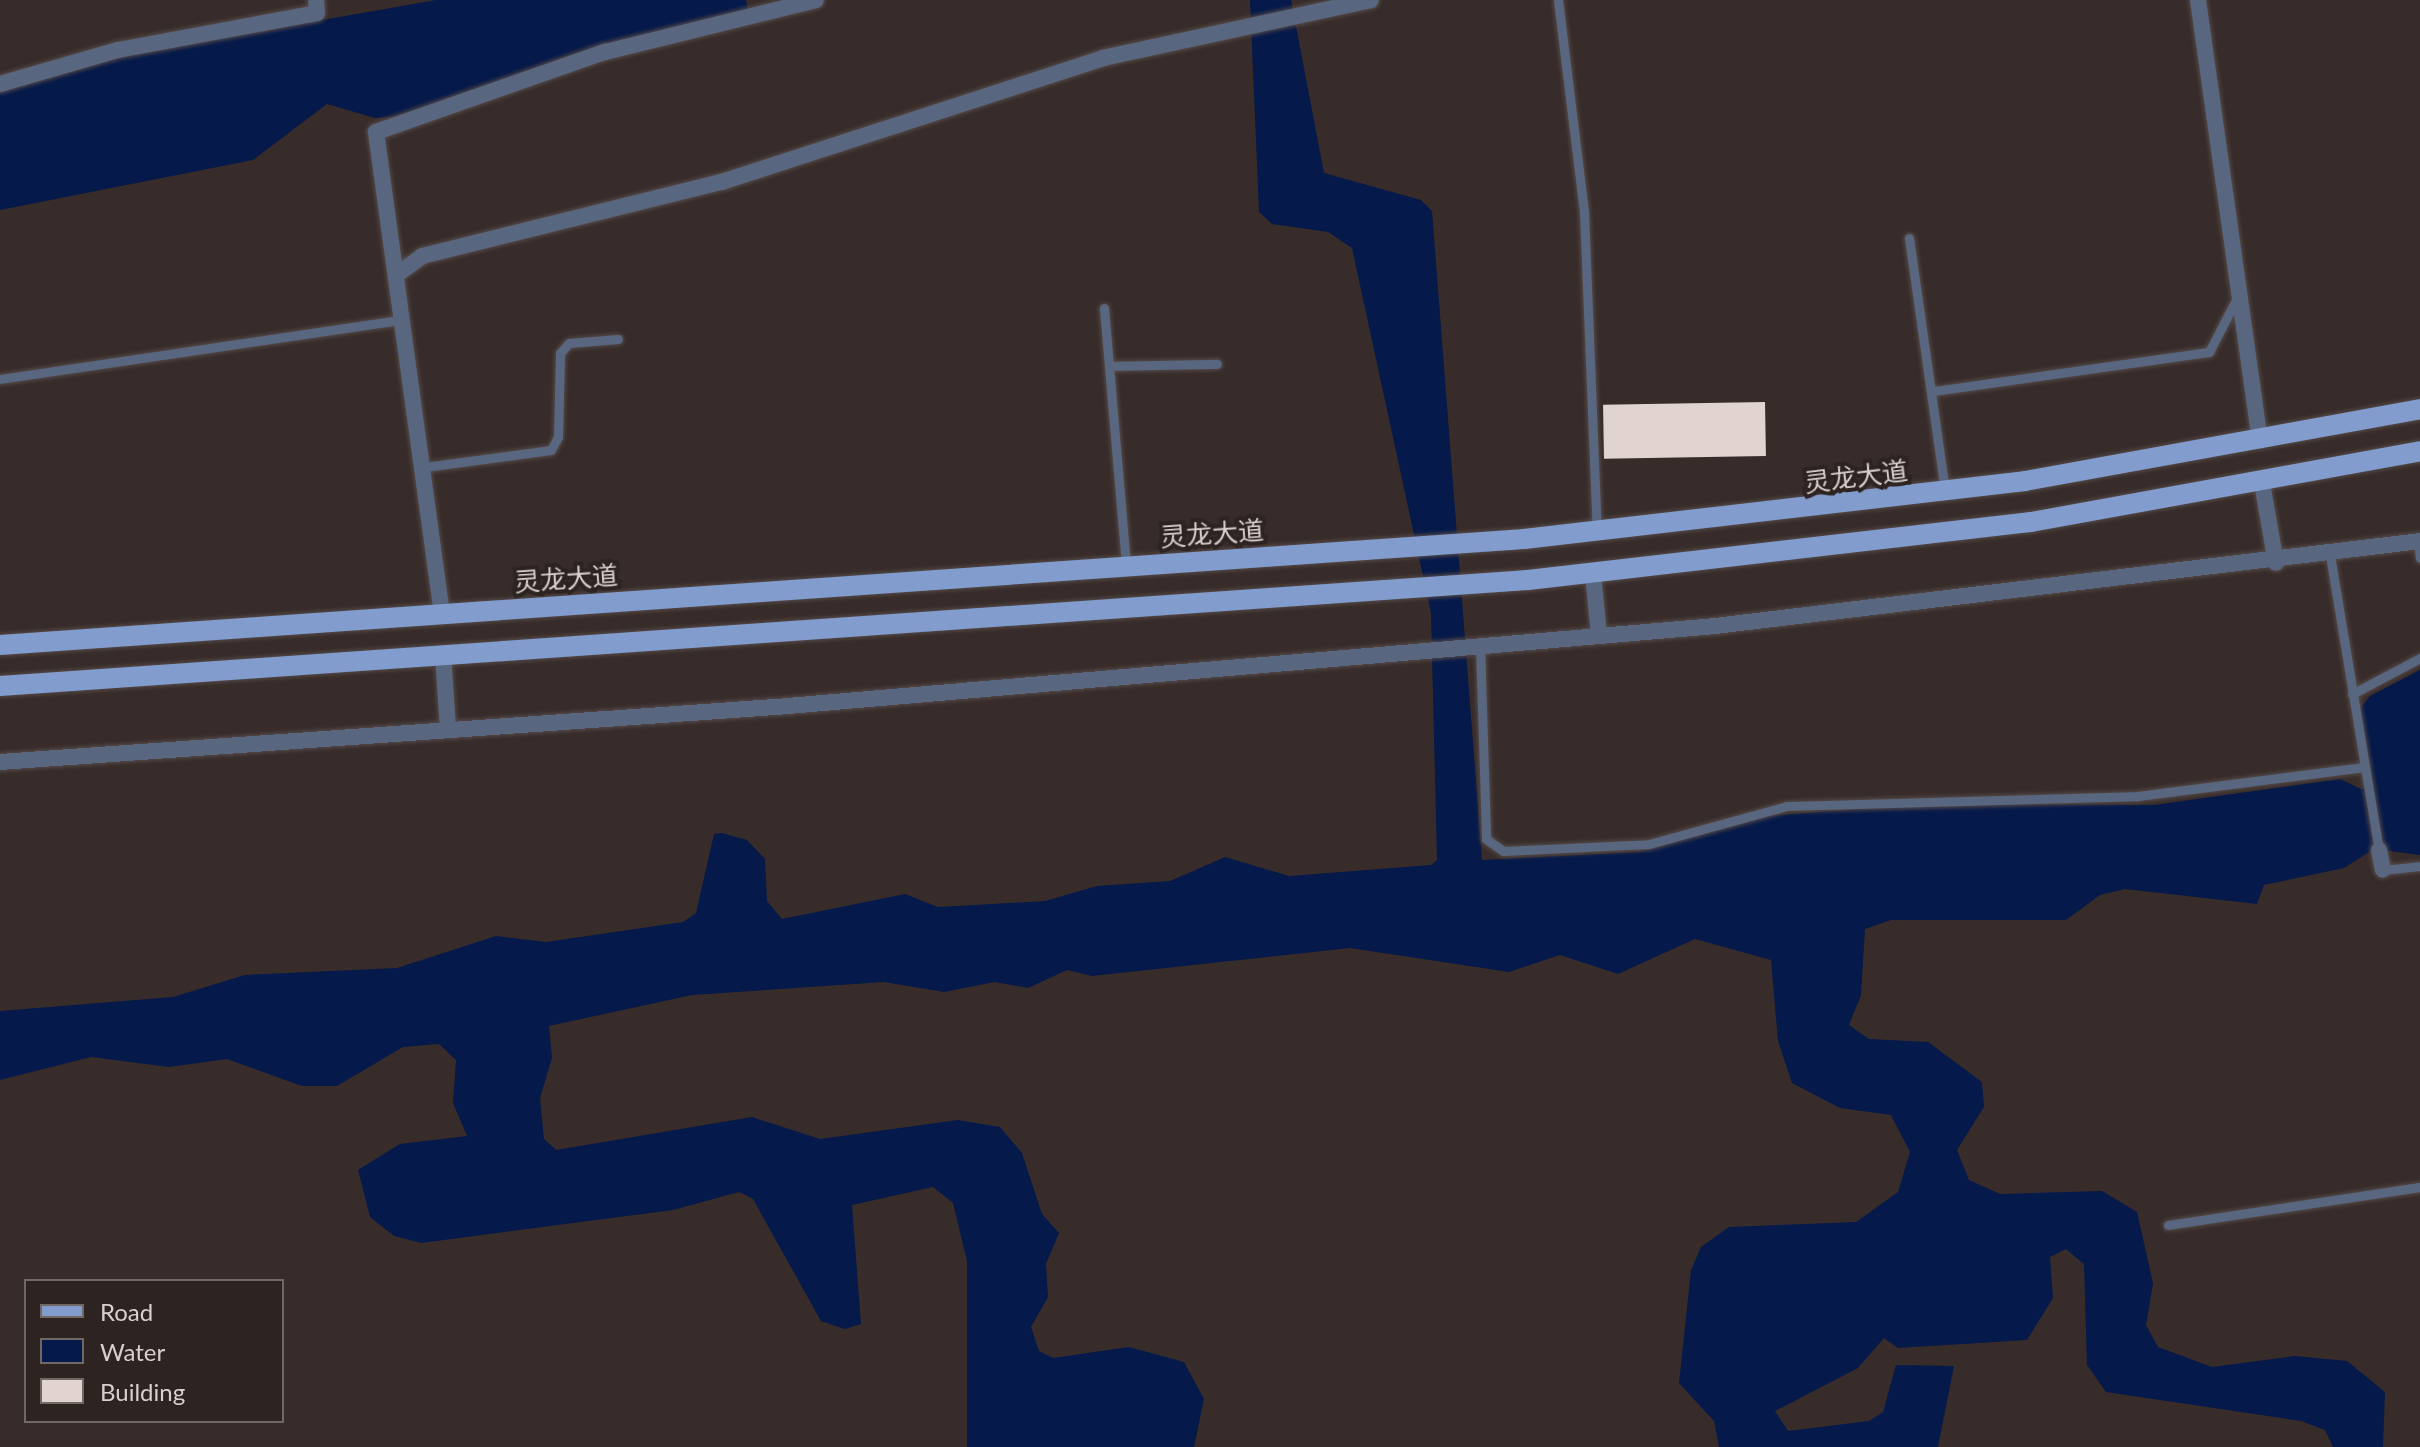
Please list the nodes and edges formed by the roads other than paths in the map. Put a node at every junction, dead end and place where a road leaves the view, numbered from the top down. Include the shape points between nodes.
1 (316, 0) edge
2 (816, 0) edge
3 (1371, 0) edge
4 (1558, 0) edge
5 (2198, 0) edge
6 (0, 84) edge
7 (1909, 238) dead end
8 (399, 273) junction
9 (2239, 295) junction
10 (1104, 308) dead end
11 (405, 319) junction
12 (618, 339) dead end
13 (1217, 364) dead end
14 (1110, 366) junction
15 (0, 379) edge
16 (1934, 391) junction
17 (2420, 409) edge
18 (2260, 441) junction
19 (2420, 451) edge
20 (425, 467) junction
21 (2262, 483) junction
22 (1945, 492) junction
23 (1597, 531) junction
24 (2419, 547) edge
25 (2330, 555) junction
26 (2276, 563) junction
27 (1126, 566) junction
28 (1593, 574) junction
29 (442, 614) junction
30 (1599, 635) junction
31 (0, 645) edge
32 (1477, 645) junction
33 (443, 655) junction
34 (2420, 658) edge
35 (0, 686) edge
36 (2352, 694) junction
37 (448, 729) junction
38 (0, 762) edge
39 (2364, 767) junction
40 (2379, 850) joint
41 (2420, 866) edge
42 (2383, 870) joint
43 (2420, 1187) edge
44 (2168, 1225) dead end

1 - 6 street via 317,13 118,50
2 - 8 street via 592,55 376,132
3 - 8 street via 1103,58 708,185 422,256
4 - 23 lane via 1584,212
5 - 9 street
7 - 16 lane
8 - 11 street
9 - 16 lane via 2209,352
9 - 18 street
10 - 14 lane
11 - 15 lane
11 - 20 street
12 - 20 lane via 569,343 560,353 558,437 547,452
13 - 14 lane
14 - 27 lane
16 - 22 lane
17 - 18 main road, 灵龙大道
18 - 22 main road, 灵龙大道
19 - 21 main road
20 - 29 street
21 - 26 street
21 - 28 main road via 1935,535
22 - 23 main road, 灵龙大道
23 - 27 main road, 灵龙大道
24 - 25 street
25 - 26 street
25 - 36 lane
26 - 30 street
27 - 29 main road, 灵龙大道
28 - 30 street
28 - 33 main road
29 - 31 main road, 灵龙大道
30 - 32 street
32 - 37 street
32 - 39 lane via 1486,839 1503,851 1649,844 1787,806 2138,796
33 - 35 main road
33 - 37 street
34 - 36 lane
36 - 39 lane
37 - 38 street
39 - 40 lane
40 - 42 street
41 - 42 lane
43 - 44 lane

